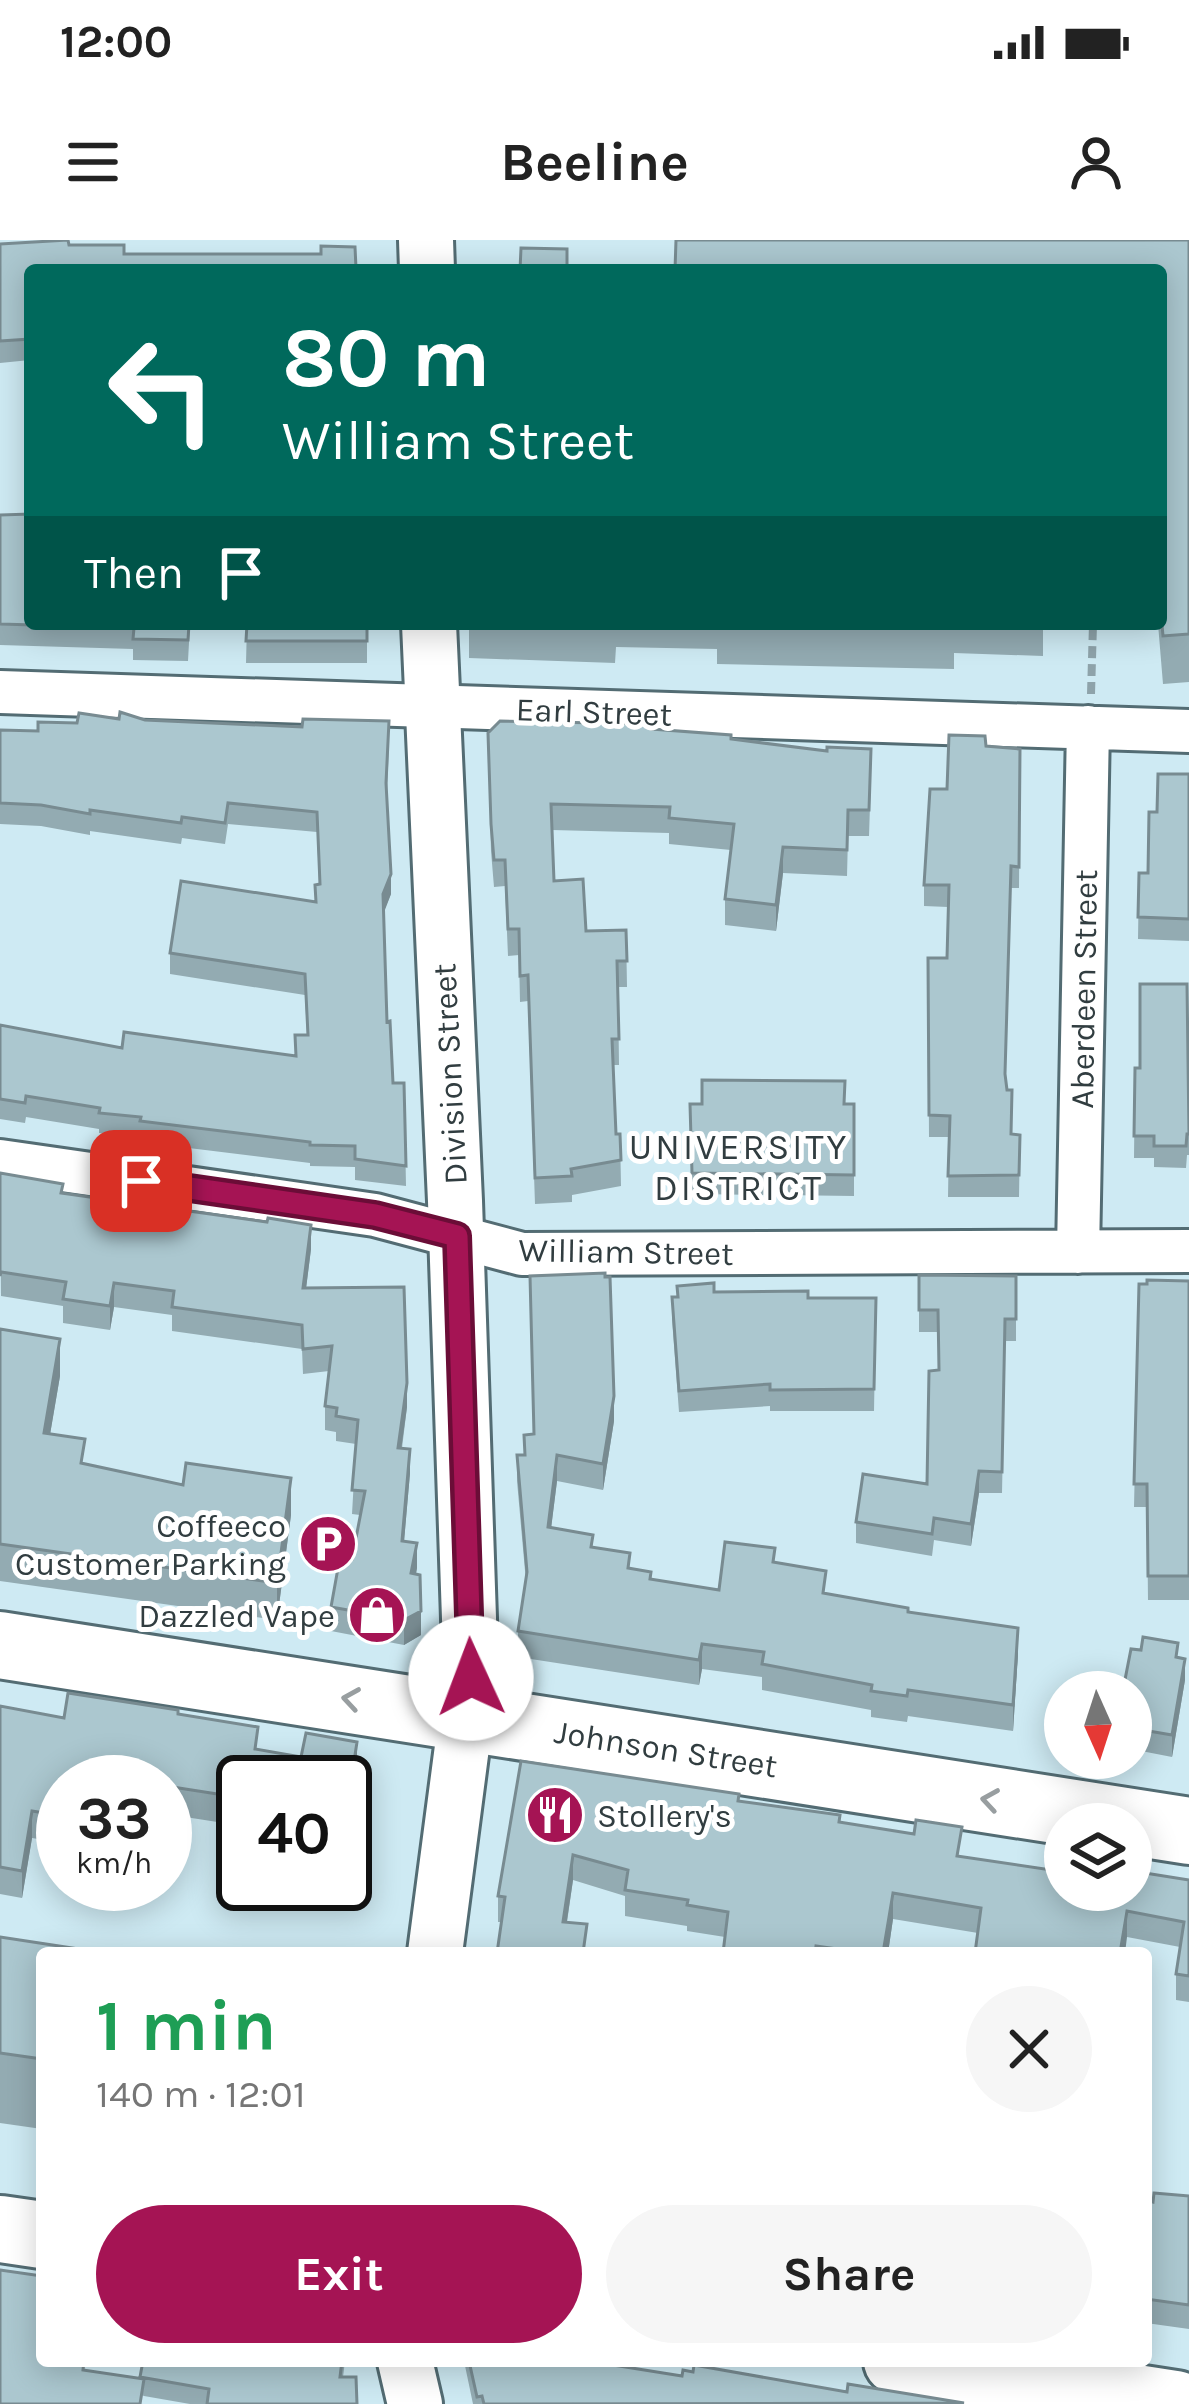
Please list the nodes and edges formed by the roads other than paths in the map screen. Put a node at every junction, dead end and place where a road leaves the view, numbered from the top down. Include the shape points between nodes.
1 (429, 630) edge
2 (0, 692) edge
3 (431, 704) junction
4 (1089, 714) junction
5 (1189, 731) edge
6 (0, 1161) edge
7 (457, 1236) junction
8 (1189, 1251) edge
9 (1078, 1252) junction
10 (0, 1645) edge
11 (467, 1717) junction
12 (1189, 1832) edge
13 (436, 1947) edge
14 (0, 2229) edge
15 (36, 2234) edge
16 (406, 2367) edge
17 (936, 2367) edge
18 (415, 2404) edge
19 (1175, 2404) edge

1 - 3 street, Division Street
2 - 3 street, Earl Street
3 - 4 street, Earl Street
3 - 7 street, Division Street
4 - 5 street, Earl Street
4 - 9 street, Aberdeen Street
6 - 7 street, William Street via 375,1215
7 - 9 street, William Street via 522,1254
7 - 11 street, Division Street
8 - 9 street, William Street
11 -> 10 main road, Johnson Street
12 -> 11 main road, Johnson Street
11 - 13 street, Division Street
14 - 15 main road
16 - 18 street
17 - 19 main road

